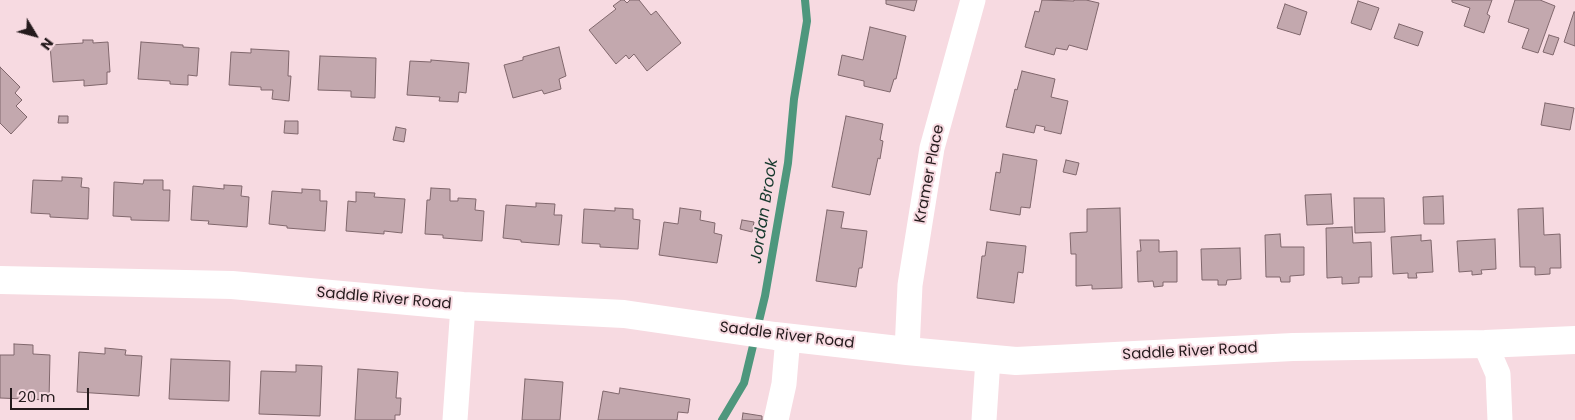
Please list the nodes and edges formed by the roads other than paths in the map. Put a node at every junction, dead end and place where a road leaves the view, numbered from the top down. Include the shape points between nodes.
1 (973, 0) edge
2 (0, 280) edge
3 (463, 306) junction
4 (782, 337) junction
5 (1575, 340) edge
6 (1485, 344) junction
7 (907, 351) junction
8 (988, 359) junction
9 (455, 420) edge
10 (776, 420) edge
11 (984, 420) edge
12 (1500, 420) edge

1 - 7 street, Kramer Place via 932,148 910,285
2 - 3 main road, Saddle River Road via 232,285
3 - 4 main road, Saddle River Road via 624,314
3 - 9 street
4 - 7 main road, Saddle River Road
4 - 10 street via 784,384
5 - 6 main road, Saddle River Road
6 - 8 main road, Saddle River Road via 1293,347 1016,361
6 - 12 street via 1498,374
7 - 8 main road, Saddle River Road
8 - 11 street

